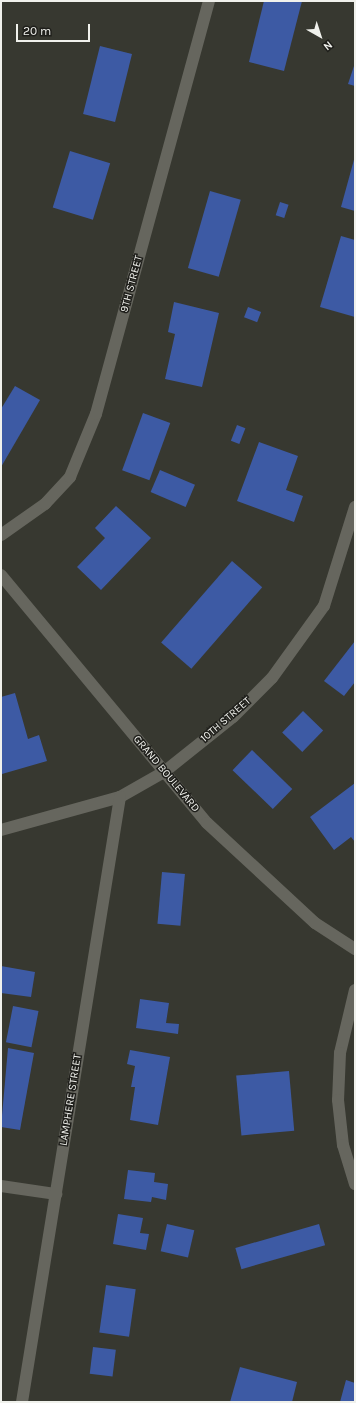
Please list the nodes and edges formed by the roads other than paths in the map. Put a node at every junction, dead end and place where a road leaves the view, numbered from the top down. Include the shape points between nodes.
1 (209, 1) edge
2 (355, 506) edge
3 (1, 535) edge
4 (1, 575) edge
5 (164, 772) junction
6 (120, 797) junction
7 (1, 830) edge
8 (355, 949) edge
9 (355, 990) edge
10 (355, 1184) edge
11 (1, 1186) edge
12 (56, 1194) junction
13 (22, 1402) edge

1 - 3 street, 9TH STREET via 96,414 70,477 45,504
2 - 5 street, 10TH STREET via 324,606 302,640 272,678 233,717
4 - 5 street, GRAND BOULEVARD
5 - 6 street, 10TH STREET
5 - 8 street, GRAND BOULEVARD via 207,824 258,874 315,923
6 - 7 street, 10TH STREET
6 - 12 street, LAMPHERE STREET
9 - 10 street via 340,1053 338,1100 343,1144
11 - 12 street
12 - 13 street, LAMPHERE STREET

